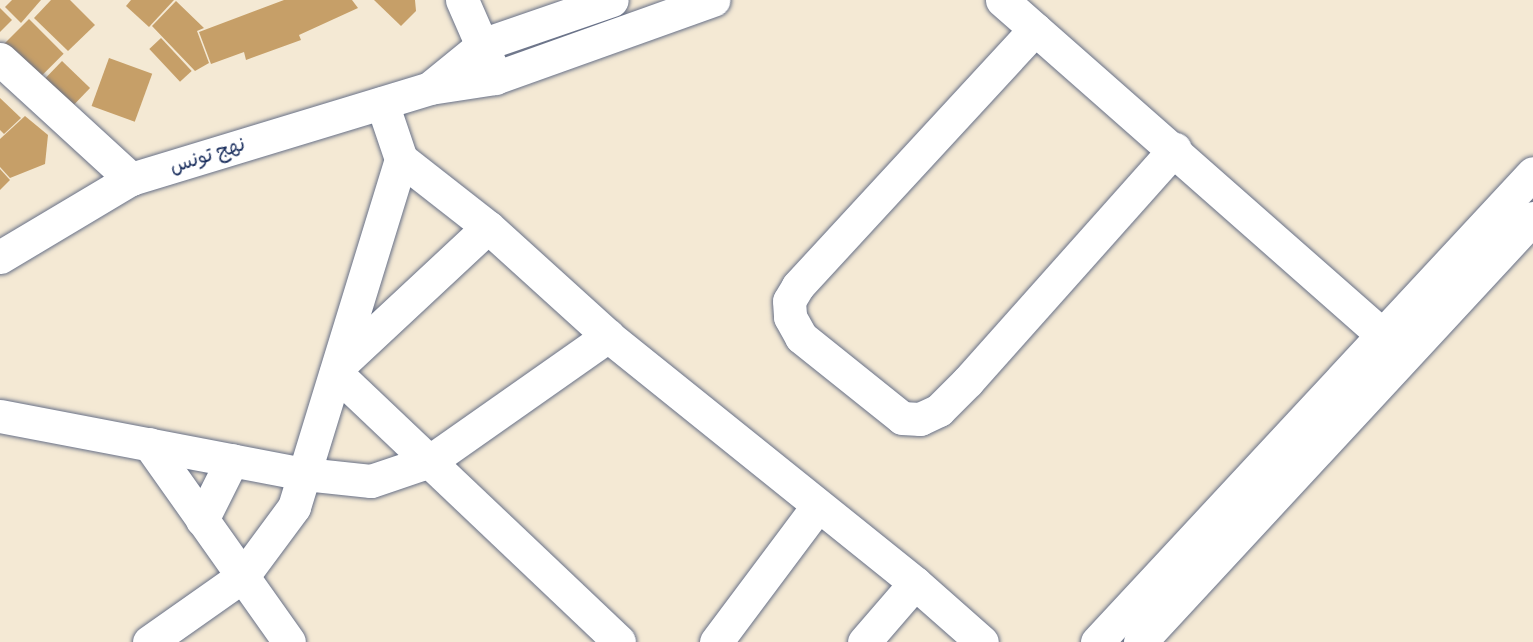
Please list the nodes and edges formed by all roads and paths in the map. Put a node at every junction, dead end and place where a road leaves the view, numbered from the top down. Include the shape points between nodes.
1 (462, 0) edge
2 (612, 0) edge
3 (713, 0) edge
4 (1002, 0) edge
5 (659, 9) edge
6 (1035, 29) junction
7 (484, 44) junction
8 (0, 59) edge
9 (495, 78) junction
10 (429, 88) junction
11 (381, 103) junction
12 (1174, 149) junction
13 (401, 159) junction
14 (1533, 173) edge
15 (131, 179) junction
16 (1533, 218) edge
17 (488, 227) junction
18 (0, 257) edge
19 (608, 336) junction
20 (1395, 345) junction
21 (337, 369) junction
22 (0, 416) edge
23 (149, 444) junction
24 (232, 460) junction
25 (430, 461) junction
26 (305, 474) junction
27 (817, 507) junction
28 (202, 520) junction
29 (243, 576) junction
30 (915, 583) junction
31 (149, 642) edge
32 (289, 642) edge
33 (619, 642) edge
34 (716, 642) edge
35 (864, 642) edge
36 (982, 642) edge
37 (1097, 642) edge
38 (1140, 642) edge

1 - 7 street
2 - 7 street, نهج تونس
3 - 5 street, نهج تونس
4 - 6 street
5 - 9 street, نهج تونس
6 - 12 street
6 - 12 street via 798,286 789,301 790,317 801,337 902,418 920,419 939,410
7 - 9 street
7 - 10 street, نهج تونس
8 - 15 street
9 - 10 street, نهج تونس
10 - 11 street, نهج تونس
11 - 13 street
11 - 15 street, نهج تونس
12 - 20 street
13 - 17 street
13 - 21 street
14 - 20 street
15 - 18 street, نهج تونس
16 - 20 street
17 - 19 street
17 - 21 street
19 - 25 street
19 - 27 street
20 - 37 street
20 - 38 street
21 - 25 street
21 - 26 street
22 - 23 street
23 - 24 street
23 - 28 street
24 - 26 street
24 - 28 street
25 - 26 street via 371,481
25 - 33 street
26 - 29 street via 294,507
27 - 30 street
27 - 34 street
28 - 29 street
29 - 31 street
29 - 32 street
30 - 35 street
30 - 36 street

